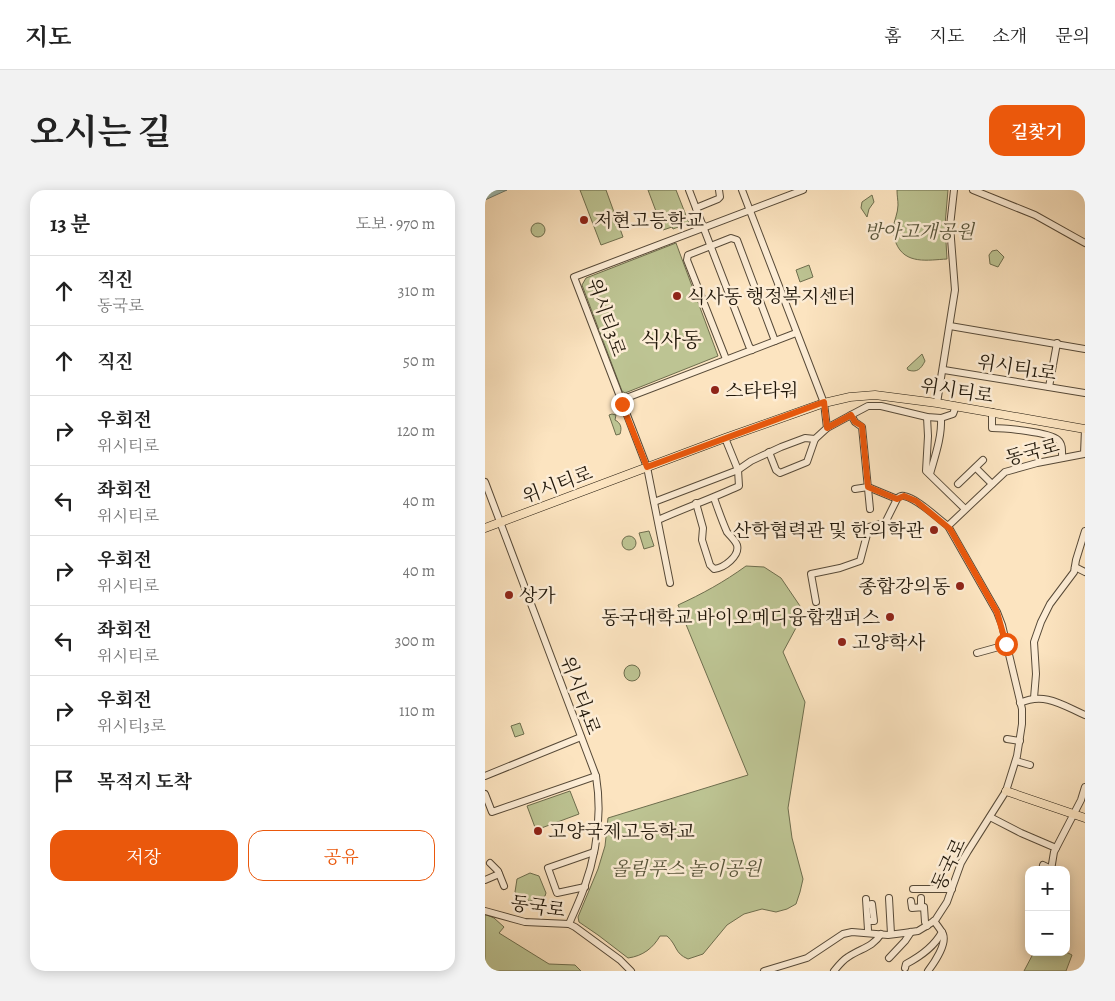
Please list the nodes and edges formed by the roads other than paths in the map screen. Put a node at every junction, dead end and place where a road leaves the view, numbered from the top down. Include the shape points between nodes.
1 (689, 190) edge
2 (719, 190) edge
3 (742, 190) edge
4 (803, 190) edge
5 (954, 190) edge
6 (973, 190) edge
7 (696, 208) junction
8 (750, 209) junction
9 (703, 227) junction
10 (1085, 243) edge
11 (711, 246) junction
12 (950, 326) junction
13 (796, 333) junction
14 (775, 340) junction
15 (1057, 343) junction
16 (1085, 349) edge
17 (752, 350) junction
18 (726, 360) junction
19 (944, 370) junction
20 (1049, 387) junction
21 (1085, 393) edge
22 (621, 400) junction
23 (824, 402) junction
24 (937, 403) junction
25 (956, 406) junction
26 (993, 412) junction
27 (851, 415) junction
28 (927, 416) junction
29 (941, 418) junction
30 (827, 428) junction
31 (1085, 429) edge
32 (725, 438) junction
33 (815, 440) junction
34 (769, 452) junction
35 (1085, 454) edge
36 (1062, 458) junction
37 (983, 460) dead end
38 (647, 467) junction
39 (976, 468) junction
40 (738, 470) junction
41 (930, 474) junction
42 (485, 482) edge
43 (958, 484) dead end
44 (992, 484) junction
45 (868, 487) junction
46 (855, 489) dead end
47 (714, 498) junction
48 (897, 499) junction
49 (654, 502) junction
50 (696, 503) junction
51 (965, 508) junction
52 (870, 509) dead end
53 (658, 520) junction
54 (500, 523) junction
55 (948, 526) junction
56 (485, 528) edge
57 (1085, 531) edge
58 (1075, 568) junction
59 (1085, 572) edge
60 (670, 583) dead end
61 (816, 602) dead end
62 (1006, 644) junction
63 (977, 653) dead end
64 (1034, 698) junction
65 (1020, 703) junction
66 (1085, 715) edge
67 (581, 737) junction
68 (1007, 740) dead end
69 (1020, 741) junction
70 (1015, 761) junction
71 (1030, 765) dead end
72 (485, 776) edge
73 (596, 776) junction
74 (1085, 787) edge
75 (1006, 791) junction
76 (485, 794) edge
77 (1074, 814) junction
78 (990, 816) junction
79 (1085, 818) edge
80 (1056, 848) junction
81 (594, 852) junction
82 (490, 863) dead end
83 (1051, 866) edge
84 (499, 874) junction
85 (485, 880) edge
86 (504, 886) dead end
87 (585, 887) junction
88 (913, 889) dead end
89 (951, 889) junction
90 (889, 898) dead end
91 (921, 898) dead end
92 (911, 901) dead end
93 (867, 902) dead end
94 (921, 907) junction
95 (485, 911) edge
96 (934, 921) junction
97 (569, 924) junction
98 (927, 926) junction
99 (865, 931) junction
100 (911, 932) junction
101 (942, 932) junction
102 (878, 934) junction
103 (891, 934) junction
104 (889, 958) dead end
105 (905, 968) dead end
106 (931, 970) edge
107 (631, 971) edge
108 (764, 971) edge
109 (833, 971) edge

1 - 7 street
2 - 7 street via 718,199
3 - 8 street
4 - 8 street, 위시티3로
5 - 12 street via 950,226 955,290
6 - 10 street via 1035,214
7 - 9 street
8 - 9 street, 위시티3로
8 - 13 street
9 - 11 street
9 - 22 street, 위시티3로 via 574,277
11 - 14 street via 731,238 737,240
11 - 17 street
11 - 18 street via 689,255 687,260
12 - 15 street
12 - 19 street
13 - 14 street
13 - 23 street
14 - 17 street
15 - 16 street
15 - 20 street
17 - 18 street
18 - 22 street
19 - 20 street, 위시티1로
19 - 24 street
20 - 21 street, 위시티1로
22 - 38 street, 위시티3로
23 - 24 main road, 위시티로 via 875,395
23 - 30 street
23 - 32 main road, 위시티로
24 - 25 main road, 위시티로
25 - 26 main road, 위시티로
25 - 29 street via 953,414
26 - 31 main road, 위시티로
26 - 36 street via 992,428 1011,428 1049,436 1062,446
27 - 28 street via 869,406 881,406
27 - 30 street
27 - 45 street via 862,426
28 - 29 street
28 - 41 street via 926,471
29 - 41 street
30 - 33 street
31 - 35 street, 동국로
32 - 38 main road, 위시티로
32 - 40 street
33 - 34 street via 805,438
33 - 34 street via 807,462 780,473 775,470
34 - 40 street
35 - 36 street, 동국로
36 - 44 street, 동국로 via 1010,470
37 - 39 street, 동국로
38 - 49 street, 위시티3로
38 - 54 main road, 위시티로
39 - 43 street, 동국로
39 - 44 street, 동국로
40 - 47 street via 739,486
40 - 49 street
41 - 51 street
42 - 54 street, 위시티4로
44 - 51 street, 동국로
45 - 46 street
45 - 48 street, 동국로
45 - 52 street
47 - 50 street
47 - 50 street via 737,546 729,562 719,568 710,565
48 - 55 street, 동국로 via 904,496 916,501
48 - 61 street via 885,524 869,527 860,561 811,574
49 - 53 street, 위시티3로
50 - 53 street
51 - 55 street, 동국로
53 - 60 street, 위시티3로
54 - 56 main road, 위시티로
54 - 67 street, 위시티4로
55 - 62 street, 동국로 via 997,612
57 - 58 street
58 - 59 street
58 - 64 street via 1050,604 1034,642
62 - 63 street
62 - 65 street, 동국로
64 - 65 street
64 - 66 street via 1045,698
65 - 69 street, 동국로
67 - 72 street
67 - 73 street, 위시티4로
68 - 69 street
69 - 70 street, 동국로
70 - 71 street
70 - 75 street, 동국로
73 - 76 street via 492,812
73 - 81 street, 위시티4로 via 599,818
74 - 77 street
75 - 77 main road
75 - 78 street, 동국로
77 - 79 main road
77 - 80 street
78 - 80 street
78 - 89 street, 동국로 via 961,863
80 - 83 street via 1050,856
81 - 87 street, 위시티4로
81 - 87 street via 548,868 557,893
82 - 84 street
84 - 85 street
84 - 86 street
87 - 97 street, 위시티4로
88 - 89 street
89 - 96 street, 동국로 via 947,902
90 - 103 street
91 - 94 street
92 - 94 street via 912,908
93 - 99 street
94 - 98 street via 924,907
95 - 97 street, 동국로 via 525,922
96 - 98 street, 동국로
96 - 101 street
97 - 107 street, 동국로
98 - 100 street, 동국로
99 - 102 street, 동국로
99 - 108 street, 동국로 via 843,934 807,958
100 - 103 street, 동국로
100 - 104 street
101 - 105 street via 921,956 906,964
101 - 106 street via 944,940
102 - 103 street, 동국로
102 - 109 street via 874,944 846,958

